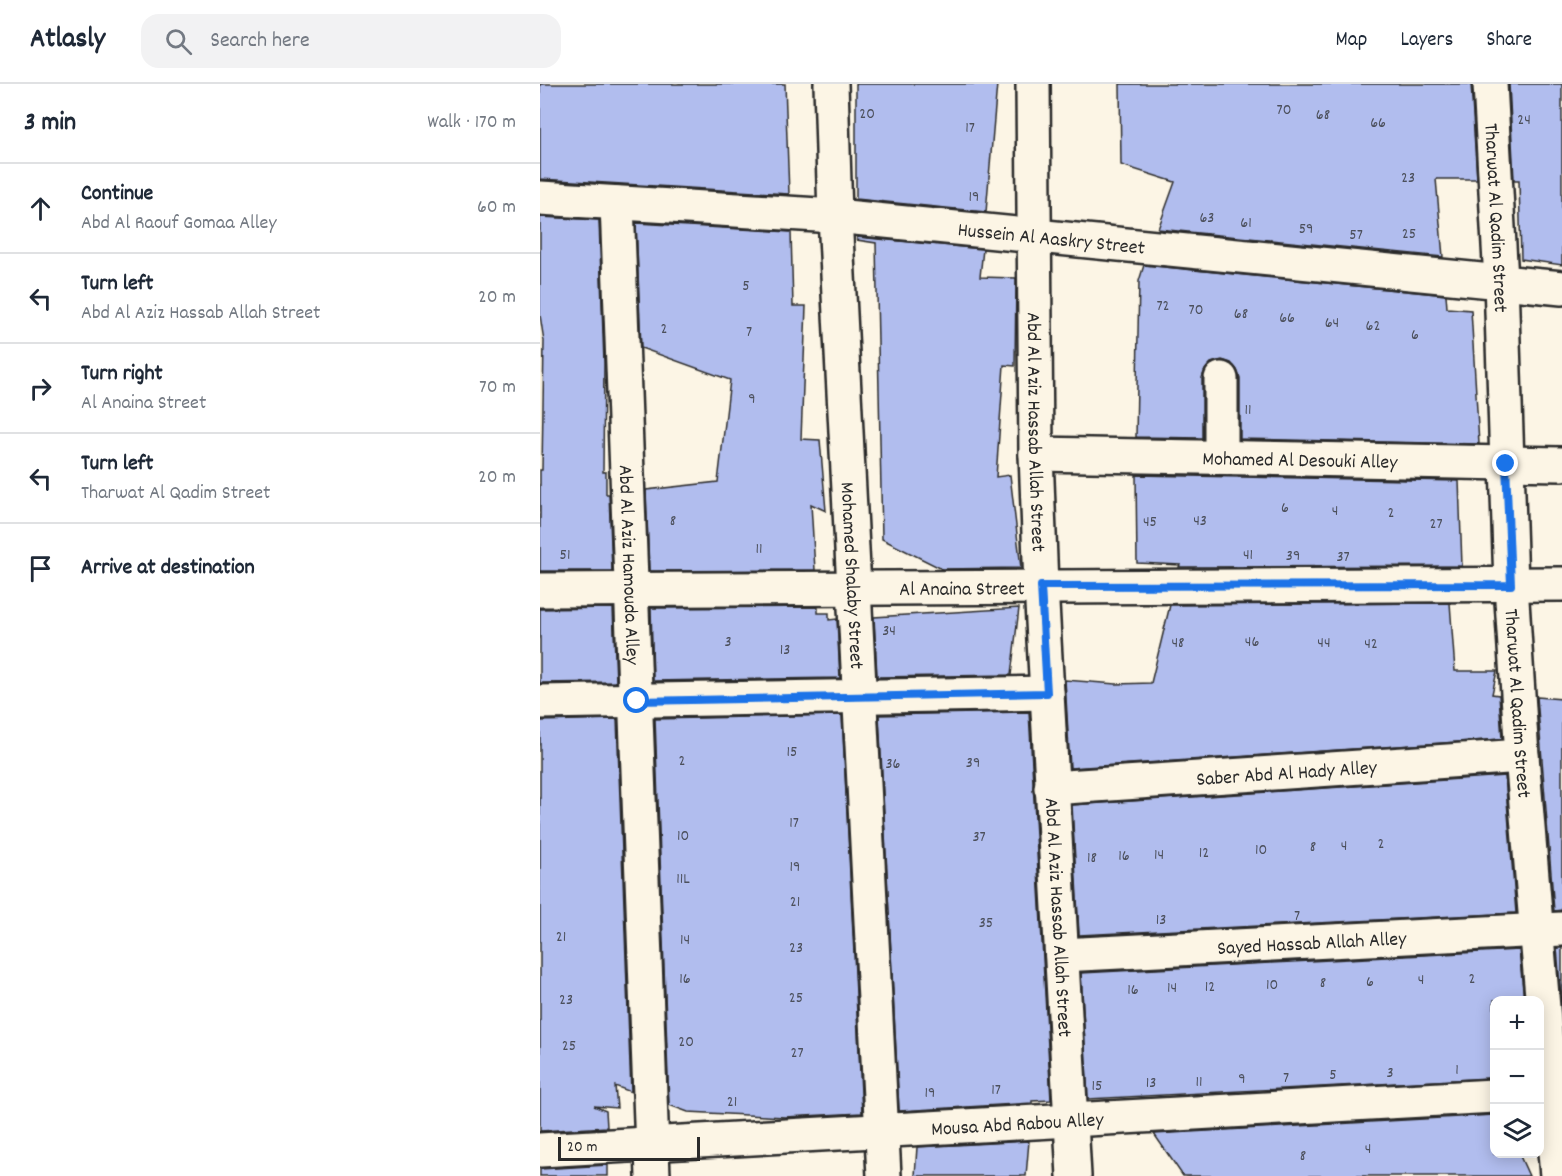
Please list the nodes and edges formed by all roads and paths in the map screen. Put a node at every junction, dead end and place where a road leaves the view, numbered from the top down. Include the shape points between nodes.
1 (831, 84) edge
2 (1033, 84) edge
3 (1490, 84) edge
4 (540, 198) edge
5 (617, 203) junction
6 (835, 216) junction
7 (1034, 237) junction
8 (1501, 281) junction
9 (1562, 288) edge
10 (1221, 379) dead end
11 (1036, 454) junction
12 (1221, 457) junction
13 (1506, 464) junction
14 (1562, 464) edge
15 (1562, 584) edge
16 (1511, 585) junction
17 (1041, 586) junction
18 (854, 588) junction
19 (632, 589) junction
20 (540, 590) edge
21 (1047, 693) junction
22 (860, 698) junction
23 (637, 701) junction
24 (540, 702) edge
25 (1522, 756) junction
26 (1051, 788) junction
27 (1549, 930) edge
28 (1062, 955) junction
29 (1550, 1092) edge
30 (1490, 1096) edge
31 (1071, 1120) junction
32 (882, 1132) junction
33 (652, 1144) junction
34 (540, 1150) edge
35 (653, 1176) edge
36 (884, 1176) edge
37 (1074, 1176) edge
38 (1557, 1176) edge

1 - 6 street, Mohamed Shalaby Street
2 - 7 street, Abd Al Aziz Hassab Allah Street
3 - 8 street, Tharwat Al Qadim Street
4 - 5 street, Hussein Al Aaskry Street
5 - 6 street, Hussein Al Aaskry Street
5 - 19 street, Abd Al Aziz Hamouda Alley
6 - 7 street, Hussein Al Aaskry Street
6 - 18 street, Mohamed Shalaby Street
7 - 8 street, Hussein Al Aaskry Street
7 - 11 street, Abd Al Aziz Hassab Allah Street
8 - 9 street, Hussein Al Aaskry Street
8 - 13 street, Tharwat Al Qadim Street
10 - 12 street
11 - 12 street, Mohamed Al Desouki Alley
11 - 17 street, Abd Al Aziz Hassab Allah Street
12 - 13 street, Mohamed Al Desouki Alley
13 - 14 street, Mohamed Al Desouki Alley
13 - 16 street, Tharwat Al Qadim Street
15 - 16 street, Al Anaina Street
16 - 17 street, Al Anaina Street
16 - 25 street, Tharwat Al Qadim Street
17 - 18 street, Al Anaina Street
17 - 21 street, Abd Al Aziz Hassab Allah Street
18 - 19 street, Al Anaina Street
18 - 22 street, Mohamed Shalaby Street
19 - 20 street, Al Anaina Street
19 - 23 street, Abd Al Aziz Hamouda Alley
21 - 22 street
21 - 26 street, Abd Al Aziz Hassab Allah Street
22 - 23 street
22 - 32 street, Mohamed Shalaby Street
23 - 24 street
23 - 33 street, Abd Al Aziz Hamouda Alley
25 - 26 street, Saber Abd Al Hady Alley
25 - 27 street, Tharwat Al Qadim Street
26 - 28 street, Abd Al Aziz Hassab Allah Street
27 - 28 street, Sayed Hassab Allah Alley
27 - 29 street, Tharwat Al Qadim Street
28 - 31 street, Abd Al Aziz Hassab Allah Street
29 - 38 street, Tharwat Al Qadim Street
30 - 31 street, Mousa Abd Rabou Alley
31 - 32 street, Mousa Abd Rabou Alley
31 - 37 street, Abd Al Aziz Hassab Allah Street
32 - 33 street, Mousa Abd Rabou Alley
32 - 36 street, Mohamed Shalaby Street
33 - 34 street, Mousa Abd Rabou Alley
33 - 35 street, Abd Al Aziz Hamouda Alley

